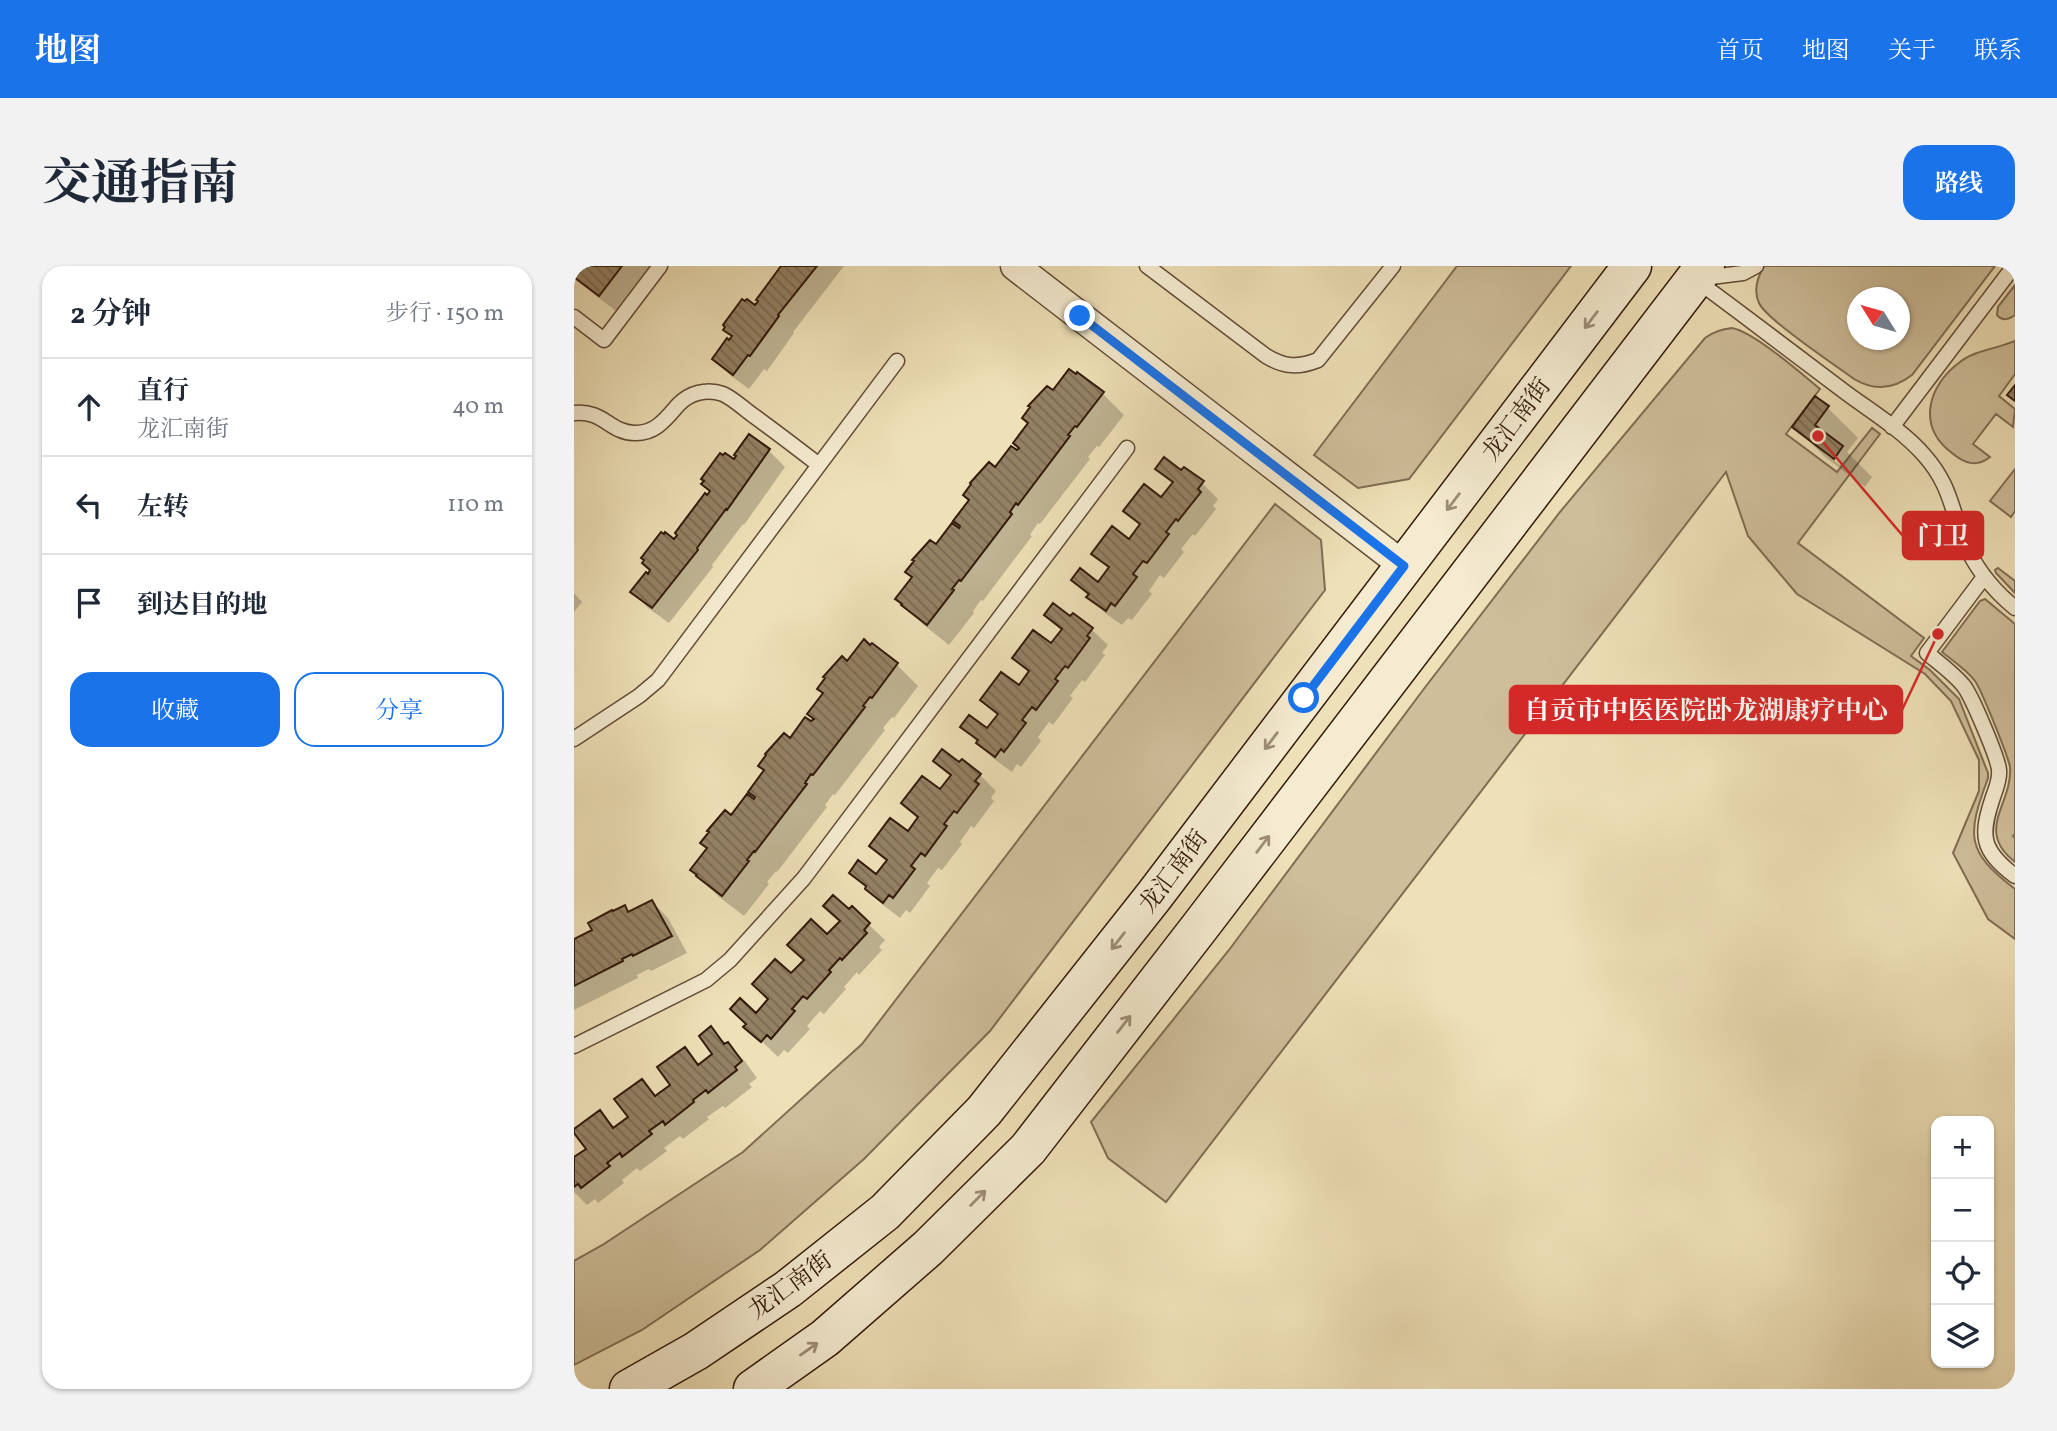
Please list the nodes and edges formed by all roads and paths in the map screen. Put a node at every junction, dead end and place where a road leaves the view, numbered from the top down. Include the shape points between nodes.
1 (660, 266) edge
2 (1015, 266) edge
3 (1147, 266) edge
4 (1393, 266) edge
5 (1632, 266) edge
6 (1756, 266) edge
7 (2014, 266) edge
8 (1700, 273) edge
9 (574, 317) edge
10 (897, 361) dead end
11 (574, 413) edge
12 (1892, 427) junction
13 (1128, 448) dead end
14 (819, 465) junction
15 (1404, 566) junction
16 (1984, 577) junction
17 (2015, 608) edge
18 (574, 739) edge
19 (2015, 876) edge
20 (574, 1046) edge
21 (629, 1389) edge
22 (753, 1389) edge

1 - 9 lane via 604,340
2 - 15 street
3 - 4 lane via 1266,356 1293,367 1318,360
5 -> 15 main road, 龙汇南街
6 - 8 lane via 1743,273
7 - 12 lane
8 - 12 lane
22 -> 8 main road via 835,1329 928,1248 1028,1149
10 - 14 lane
11 - 14 lane via 600,416 621,430 649,431 661,425 687,397 713,392 739,404
12 - 16 lane via 1939,475 1964,541
13 - 20 lane via 804,878 730,960 706,979
14 - 18 lane via 658,680
15 -> 21 main road, 龙汇南街 via 984,1111 885,1212 788,1289 696,1352
16 - 17 lane
16 - 19 lane via 1927,653 1968,691 1998,766 1998,782 1986,817 1986,844 1997,862

